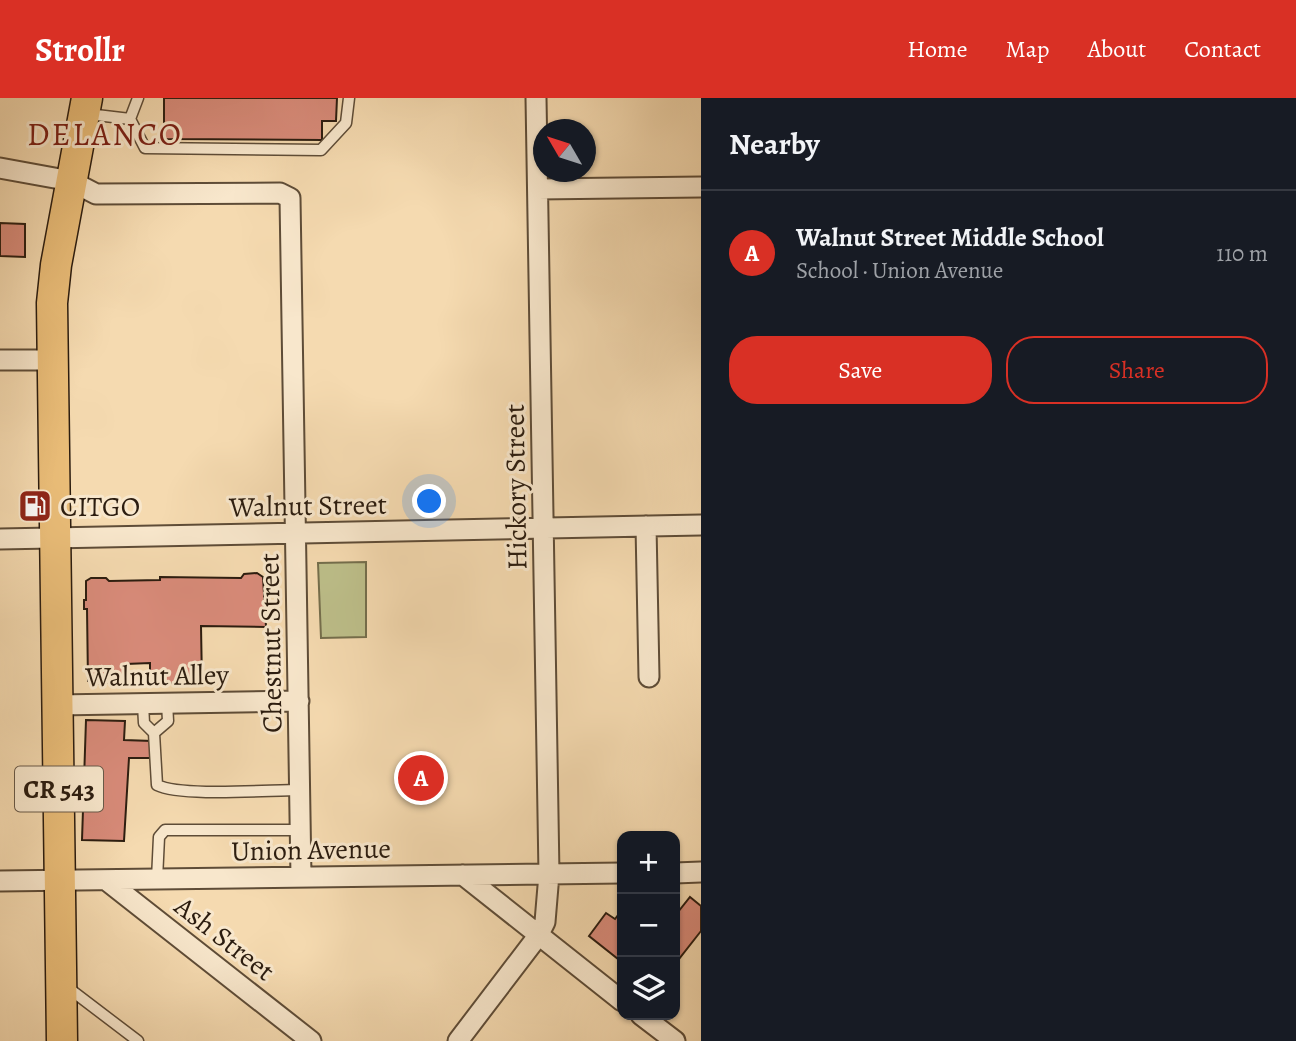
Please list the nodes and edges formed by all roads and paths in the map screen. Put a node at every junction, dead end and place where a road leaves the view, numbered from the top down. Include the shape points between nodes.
1 (138, 98) edge
2 (349, 98) edge
3 (536, 98) edge
4 (86, 106) edge
5 (130, 119) junction
6 (0, 167) edge
7 (71, 181) junction
8 (701, 187) edge
9 (538, 189) junction
10 (0, 360) edge
11 (51, 360) junction
12 (701, 525) edge
13 (646, 526) junction
14 (543, 528) junction
15 (296, 533) junction
16 (54, 537) junction
17 (0, 538) edge
18 (649, 677) dead end
19 (299, 701) junction
20 (167, 703) junction
21 (143, 704) junction
22 (57, 705) junction
23 (154, 733) junction
24 (300, 790) junction
25 (300, 830) junction
26 (701, 872) edge
27 (617, 873) edge
28 (680, 873) edge
29 (549, 874) junction
30 (463, 876) junction
31 (301, 877) junction
32 (157, 879) junction
33 (106, 880) junction
34 (0, 881) edge
35 (61, 881) junction
36 (538, 936) junction
37 (61, 983) junction
38 (617, 997) edge
39 (648, 1020) edge
40 (467, 1038) edge
41 (62, 1041) edge
42 (138, 1041) edge
43 (311, 1041) edge
44 (675, 1041) edge

1 - 5 lane
2 - 5 lane via 346,123 321,150 145,148
3 - 9 street, Hickory Street
4 - 5 lane
4 - 7 main road, CR 543
6 - 7 street
7 - 11 main road, CR 543 via 53,284
7 - 15 street, Chestnut Street via 96,194 280,193 290,198
8 - 9 street
9 - 14 street, Hickory Street
10 - 11 street
11 - 16 main road, CR 543
12 - 13 street, Walnut Street
13 - 14 street, Walnut Street
13 - 18 street
14 - 15 street, Walnut Street
14 - 29 street, Hickory Street
15 - 16 street, Walnut Street
15 - 19 street, Chestnut Street
16 - 17 street, Walnut Street
16 - 22 main road, CR 543
19 - 20 street, Walnut Alley
19 - 24 street, Chestnut Street
20 - 21 street, Walnut Alley
20 - 23 lane via 168,721
21 - 22 street, Walnut Alley
21 - 23 lane via 144,723
22 - 35 main road, CR 543
23 - 24 lane via 154,774 157,785 166,790
24 - 25 street, Chestnut Street
25 - 31 street, Chestnut Street
25 - 32 lane via 165,830 159,837
26 - 28 street
27 - 29 street, Union Avenue
29 - 30 street, Union Avenue
29 - 36 street, Hickory Street via 545,922
30 - 31 street, Union Avenue
30 - 36 street
31 - 32 street, Union Avenue
32 - 33 street, Union Avenue
33 - 35 street, Union Avenue
33 - 43 street, Ash Street
34 - 35 street, Union Avenue
35 - 37 main road, CR 543
36 - 38 street
36 - 40 street
37 - 41 main road, CR 543
37 - 42 lane
39 - 44 street

